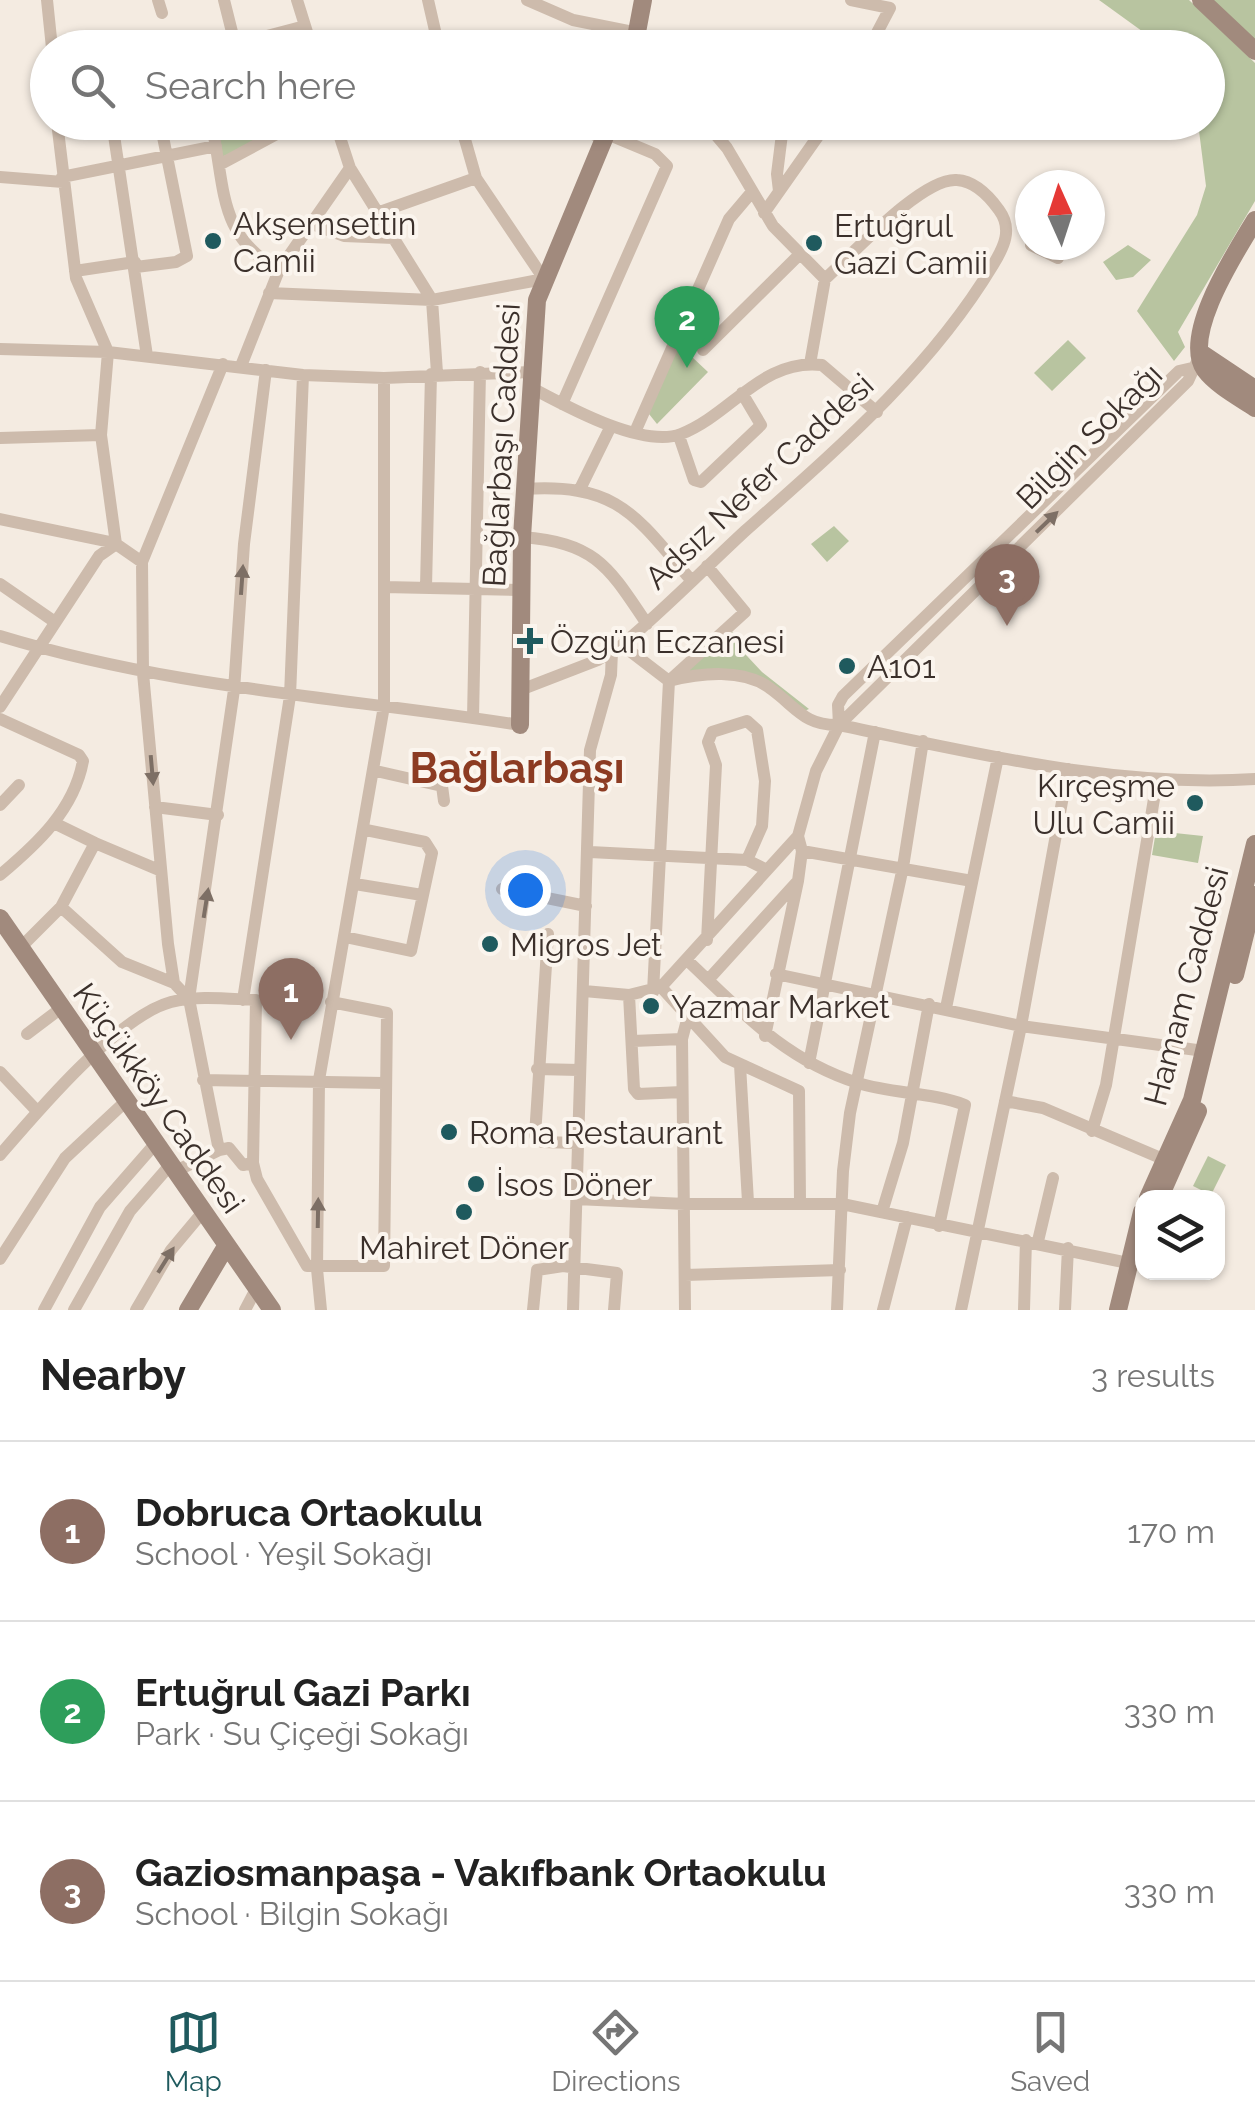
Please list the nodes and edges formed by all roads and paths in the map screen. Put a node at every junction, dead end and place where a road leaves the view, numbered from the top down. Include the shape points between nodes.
1 (46, 0) edge
2 (224, 0) edge
3 (297, 0) edge
4 (428, 0) edge
5 (527, 0) edge
6 (643, 0) edge
7 (851, 0) edge
8 (1200, 0) edge
9 (305, 26) junction
10 (50, 30) edge
11 (227, 30) edge
12 (290, 30) edge
13 (306, 30) edge
14 (434, 30) edge
15 (602, 30) edge
16 (640, 30) edge
17 (879, 30) edge
18 (1255, 51) edge
19 (59, 140) edge
20 (116, 140) edge
21 (164, 140) edge
22 (215, 140) edge
23 (265, 140) edge
24 (341, 140) edge
25 (465, 140) edge
26 (604, 140) edge
27 (624, 140) edge
28 (721, 140) edge
29 (782, 140) edge
30 (815, 140) edge
31 (216, 146) junction
32 (167, 156) junction
33 (121, 164) junction
34 (219, 164) junction
35 (350, 168) junction
36 (0, 177) edge
37 (476, 178) junction
38 (62, 180) junction
39 (779, 191) junction
40 (751, 193) junction
41 (377, 213) junction
42 (764, 213) junction
43 (1255, 220) edge
44 (309, 223) junction
45 (1007, 230) junction
46 (1015, 235) edge
47 (394, 238) junction
48 (799, 255) junction
49 (135, 264) junction
50 (279, 270) junction
51 (75, 271) junction
52 (544, 279) junction
53 (825, 279) junction
54 (270, 293) junction
55 (432, 300) junction
56 (0, 349) edge
57 (703, 350) dead end
58 (108, 352) junction
59 (147, 356) junction
60 (1196, 361) junction
61 (224, 364) junction
62 (810, 364) junction
63 (242, 366) junction
64 (266, 370) junction
65 (480, 372) junction
66 (434, 374) junction
67 (304, 375) junction
68 (384, 378) junction
69 (530, 380) junction
70 (1255, 390) edge
71 (742, 392) junction
72 (562, 404) junction
73 (1255, 408) edge
74 (877, 412) junction
75 (610, 428) junction
76 (635, 432) junction
77 (101, 434) junction
78 (678, 436) junction
79 (0, 438) edge
80 (524, 489) junction
81 (579, 492) junction
82 (0, 519) edge
83 (522, 537) junction
84 (116, 544) junction
85 (142, 562) junction
86 (707, 566) junction
87 (966, 578) junction
88 (691, 580) junction
89 (0, 584) edge
90 (384, 587) junction
91 (426, 587) junction
92 (473, 588) junction
93 (976, 589) junction
94 (522, 590) junction
95 (56, 622) junction
96 (647, 624) junction
97 (0, 636) edge
98 (39, 648) junction
99 (617, 648) junction
100 (144, 673) junction
101 (669, 682) junction
102 (523, 689) junction
103 (234, 690) junction
104 (290, 696) junction
105 (0, 706) edge
106 (384, 706) junction
107 (473, 718) junction
108 (0, 719) edge
109 (840, 724) junction
110 (520, 725) joint
111 (875, 732) junction
112 (923, 742) junction
113 (998, 757) junction
114 (1068, 770) junction
115 (376, 772) junction
116 (1255, 779) edge
117 (1157, 781) junction
118 (20, 786) dead end
119 (444, 801) dead end
120 (0, 805) edge
121 (155, 806) junction
122 (218, 815) junction
123 (54, 823) junction
124 (366, 830) junction
125 (798, 836) junction
126 (94, 843) junction
127 (1255, 844) edge
128 (590, 852) junction
129 (802, 852) junction
130 (658, 854) junction
131 (712, 857) junction
132 (852, 858) junction
133 (748, 860) junction
134 (903, 867) junction
135 (766, 869) junction
136 (160, 870) junction
137 (0, 875) edge
138 (798, 881) junction
139 (972, 881) junction
140 (356, 884) junction
141 (502, 890) dead end
142 (422, 895) junction
143 (1255, 895) edge
144 (61, 906) junction
145 (586, 906) junction
146 (2, 925) edge
147 (548, 934) dead end
148 (345, 937) junction
149 (707, 940) junction
150 (20, 948) junction
151 (688, 961) junction
152 (776, 974) junction
153 (708, 980) junction
154 (174, 983) junction
155 (826, 984) junction
156 (657, 989) junction
157 (584, 991) junction
158 (876, 992) junction
159 (629, 995) junction
160 (189, 999) junction
161 (243, 1000) junction
162 (331, 1002) junction
163 (929, 1004) junction
164 (946, 1008) junction
165 (60, 1009) junction
166 (687, 1020) junction
167 (1021, 1026) junction
168 (27, 1034) dead end
169 (765, 1036) junction
170 (1110, 1039) junction
171 (682, 1040) junction
172 (633, 1041) junction
173 (1210, 1053) junction
174 (92, 1057) junction
175 (809, 1063) junction
176 (740, 1065) junction
177 (537, 1068) junction
178 (579, 1070) junction
179 (0, 1072) edge
180 (203, 1080) junction
181 (256, 1080) junction
182 (319, 1080) junction
183 (384, 1083) junction
184 (858, 1083) junction
185 (682, 1092) junction
186 (912, 1095) junction
187 (1005, 1101) junction
188 (125, 1102) junction
189 (37, 1111) junction
190 (1092, 1130) junction
191 (577, 1143) junction
192 (155, 1144) junction
193 (218, 1150) junction
194 (0, 1155) edge
195 (1163, 1159) junction
196 (253, 1163) junction
197 (174, 1168) junction
198 (1053, 1178) dead end
199 (1151, 1190) edge
200 (1164, 1190) edge
201 (576, 1199) junction
202 (748, 1202) junction
203 (800, 1202) junction
204 (685, 1204) junction
205 (842, 1204) junction
206 (882, 1212) junction
207 (202, 1213) junction
208 (907, 1217) junction
209 (939, 1226) junction
210 (978, 1232) junction
211 (1032, 1240) junction
212 (226, 1248) junction
213 (1068, 1248) junction
214 (0, 1258) edge
215 (1135, 1260) edge
216 (1135, 1265) edge
217 (574, 1268) junction
218 (317, 1269) junction
219 (840, 1270) junction
220 (1135, 1271) edge
221 (685, 1275) junction
222 (256, 1289) junction
223 (44, 1310) edge
224 (74, 1310) edge
225 (136, 1310) edge
226 (188, 1310) edge
227 (245, 1310) edge
228 (272, 1310) edge
229 (321, 1310) edge
230 (533, 1310) edge
231 (573, 1310) edge
232 (614, 1310) edge
233 (685, 1310) edge
234 (837, 1310) edge
235 (883, 1310) edge
236 (961, 1310) edge
237 (1024, 1310) edge
238 (1065, 1310) edge
239 (1118, 1310) edge
240 (1128, 1310) edge

1 - 10 street
2 - 11 street
3 - 9 street
4 - 14 street
5 - 15 street
6 - 16 main road
7 - 17 street via 890,8
8 - 18 main road
9 - 12 street
9 - 13 street
19 - 38 street
20 - 33 street
21 - 32 street
22 - 31 street
23 - 34 street
24 - 35 street
25 - 37 street
26 - 52 main road, Bağlarbaşı Caddesi
27 - 72 street via 667,166
28 - 40 street
29 - 39 street
30 - 39 street
31 - 32 street
31 - 34 street
32 - 33 street
32 - 49 street via 187,256
33 - 38 street
33 - 49 street
34 - 50 street via 242,246
35 - 41 street
35 - 44 street
36 - 38 street
37 - 41 street
37 - 52 street
38 - 51 street
39 - 42 street
40 - 42 street
40 - 76 street via 730,219
41 - 47 street
42 - 48 street
43 - 60 main road, Bilgin Sokağı via 1208,310
44 - 47 street via 344,236
44 - 50 street
45 - 46 street
45 - 53 street via 1002,212 982,191 970,182 946,180
45 - 74 street, Adsız Nefer Caddesi via 985,278
47 - 55 street
48 - 53 street
48 - 57 street
49 - 51 street
49 - 59 street
50 - 54 street
51 - 58 street
52 - 55 street
52 - 69 main road, Bağlarbaşı Caddesi
53 - 62 street
54 - 55 street
54 - 63 street
55 - 66 street
56 - 58 street
58 - 59 street
58 - 77 street
59 - 61 street
60 - 70 main road
60 - 73 main road
60 - 87 street
93 -> 60 street, Bilgin Sokağı via 1188,381
61 - 63 street
61 - 85 street
62 - 71 street via 780,368
62 - 74 street via 822,365
63 - 64 street
64 - 67 street
103 -> 64 street
65 - 66 street
65 - 69 street
65 - 92 street
66 - 68 street
66 - 91 street
67 - 68 street
67 - 104 street
68 - 90 street
69 - 72 street
69 - 80 main road, Bağlarbaşı Caddesi
71 - 78 street
71 - 78 street via 761,425 702,482 694,480
72 - 75 street
74 - 86 street, Adsız Nefer Caddesi
75 - 76 street
75 - 81 street
76 - 78 street
77 - 79 street
77 - 84 street
80 - 81 street
80 - 83 main road, Bağlarbaşı Caddesi
81 - 88 street via 600,493 648,526
82 - 84 street
83 - 94 main road, Bağlarbaşı Caddesi
83 - 96 street via 560,540 598,558
84 - 85 street
84 - 95 street via 99,556
85 - 100 street
86 - 88 street, Adsız Nefer Caddesi
86 - 101 street via 745,612
87 - 93 street
87 - 109 street via 843,696
88 - 96 street, Adsız Nefer Caddesi
89 - 95 street
90 - 91 street
90 - 106 street
91 - 92 street
92 - 94 street
92 - 107 street via 479,594
93 - 109 street, Bilgin Sokağı
94 - 102 main road, Bağlarbaşı Caddesi
95 - 98 street
96 - 99 street, Adsız Nefer Caddesi
97 - 98 street
98 - 100 street
98 - 105 street
99 - 101 street
99 - 102 street, Adsız Nefer Caddesi
99 - 128 street via 590,750
100 - 103 street
100 -> 121 street
101 - 109 street via 726,675 752,680 811,723
101 - 130 street
102 - 110 main road, Bağlarbaşı Caddesi
103 - 104 street
103 - 122 street
104 - 106 street
104 - 161 street
106 - 107 street
106 - 115 street
107 - 110 street
108 - 123 street via 80,755 80,777
109 - 111 street
109 - 125 street, Bilgin Sokağı via 816,771
111 - 112 street
111 - 132 street
112 - 113 street
112 - 134 street
113 - 114 street
113 - 139 street
114 - 117 street
114 - 167 street
115 - 119 street via 442,786
115 - 124 street
116 - 117 street
117 - 170 street
118 - 120 street
121 - 122 street
121 - 136 street
160 -> 122 street
123 - 126 street
123 - 137 street
124 - 140 street
124 - 142 street via 430,846
125 - 129 street, Bilgin Sokağı
125 - 135 street
126 - 136 street
126 - 144 street
127 - 173 main road, Hamam Caddesi
128 - 130 street
128 - 145 street
129 - 132 street
129 - 138 street, Bilgin Sokağı
130 - 131 street
130 - 156 street
131 - 133 street
131 - 133 street via 716,766 708,742 712,732 747,721 757,730 764,781 762,826
131 - 149 street
132 - 134 street
132 - 155 street
133 - 135 street
134 - 139 street
134 - 158 street
135 - 149 street
136 - 154 street
138 - 152 street, Bilgin Sokağı
138 - 153 street
139 - 164 street
140 - 142 street
140 - 148 street
141 - 145 street
142 - 148 street via 411,952
143 - 173 main road, Hamam Caddesi
144 - 150 street
144 - 154 street via 122,962
145 - 157 street
146 - 150 main road, Küçükköy Caddesi
147 - 177 street
148 - 162 street
149 - 151 street
150 - 165 main road, Küçükköy Caddesi
151 - 153 street
151 - 156 street
152 - 155 street
152 - 169 street, Bilgin Sokağı
153 - 169 street
154 - 160 street
155 - 158 street
155 - 175 street
156 - 159 street
156 - 166 street
157 - 159 street
157 - 178 street
158 - 163 street
158 - 184 street
159 - 172 street
160 - 161 street
160 - 174 street via 162,1004
160 - 180 street
161 - 181 street via 259,1004
162 - 182 street
162 - 183 street via 387,1013
163 - 164 street
163 - 186 street
164 - 167 street
165 - 168 street
165 - 174 main road, Küçükköy Caddesi
166 - 171 street
166 - 176 street
167 - 170 street
167 - 187 street
169 - 175 street
170 - 173 street
170 - 190 street via 1106,1086
171 - 172 street
171 - 185 street
172 - 185 street via 638,1094
173 - 195 main road, Hamam Caddesi
173 - 200 main road, Hamam Caddesi via 1195,1120
174 - 188 main road, Küçükköy Caddesi
174 - 189 street
175 - 184 street
176 - 202 street
176 - 203 street via 798,1090
177 - 178 street
177 - 191 street via 535,1136
178 - 191 street
179 - 189 street
180 - 181 street
180 - 193 street
181 - 182 street
181 - 196 street
182 - 183 street
218 -> 182 street
183 - 218 street via 384,1266
184 - 186 street
184 - 205 street
185 - 204 street
186 - 206 street
186 - 209 street via 965,1105
187 - 190 street via 1043,1108
187 - 210 street
188 - 192 main road, Küçükköy Caddesi
188 - 214 street via 65,1158
189 - 194 street
190 - 195 street
191 - 201 street
192 - 197 main road, Küçükköy Caddesi
192 - 223 street via 100,1206
193 - 196 street via 229,1148 242,1165
193 - 197 street
195 - 199 main road, Hamam Caddesi
196 - 218 street via 300,1258
197 - 207 main road, Küçükköy Caddesi
197 - 224 street via 130,1211
198 - 211 street
201 - 204 street
201 - 217 street
202 - 203 street
202 - 204 street
203 - 205 street
204 - 221 street
205 - 206 street
205 - 219 street
206 - 208 street
207 - 212 main road, Küçükköy Caddesi
225 -> 207 street
208 - 209 street
208 - 235 street
209 - 210 street
210 - 211 street
210 - 236 street
211 - 213 street
211 - 237 street
212 - 222 main road, Küçükköy Caddesi
212 - 226 main road
213 - 215 street
213 - 238 street
216 - 239 main road
217 - 230 street via 537,1270
217 - 231 street
217 - 232 street via 617,1274
218 - 229 street
219 - 221 street
219 - 234 street
220 - 240 main road
221 - 233 street
222 - 227 street
222 - 228 main road, Küçükköy Caddesi

